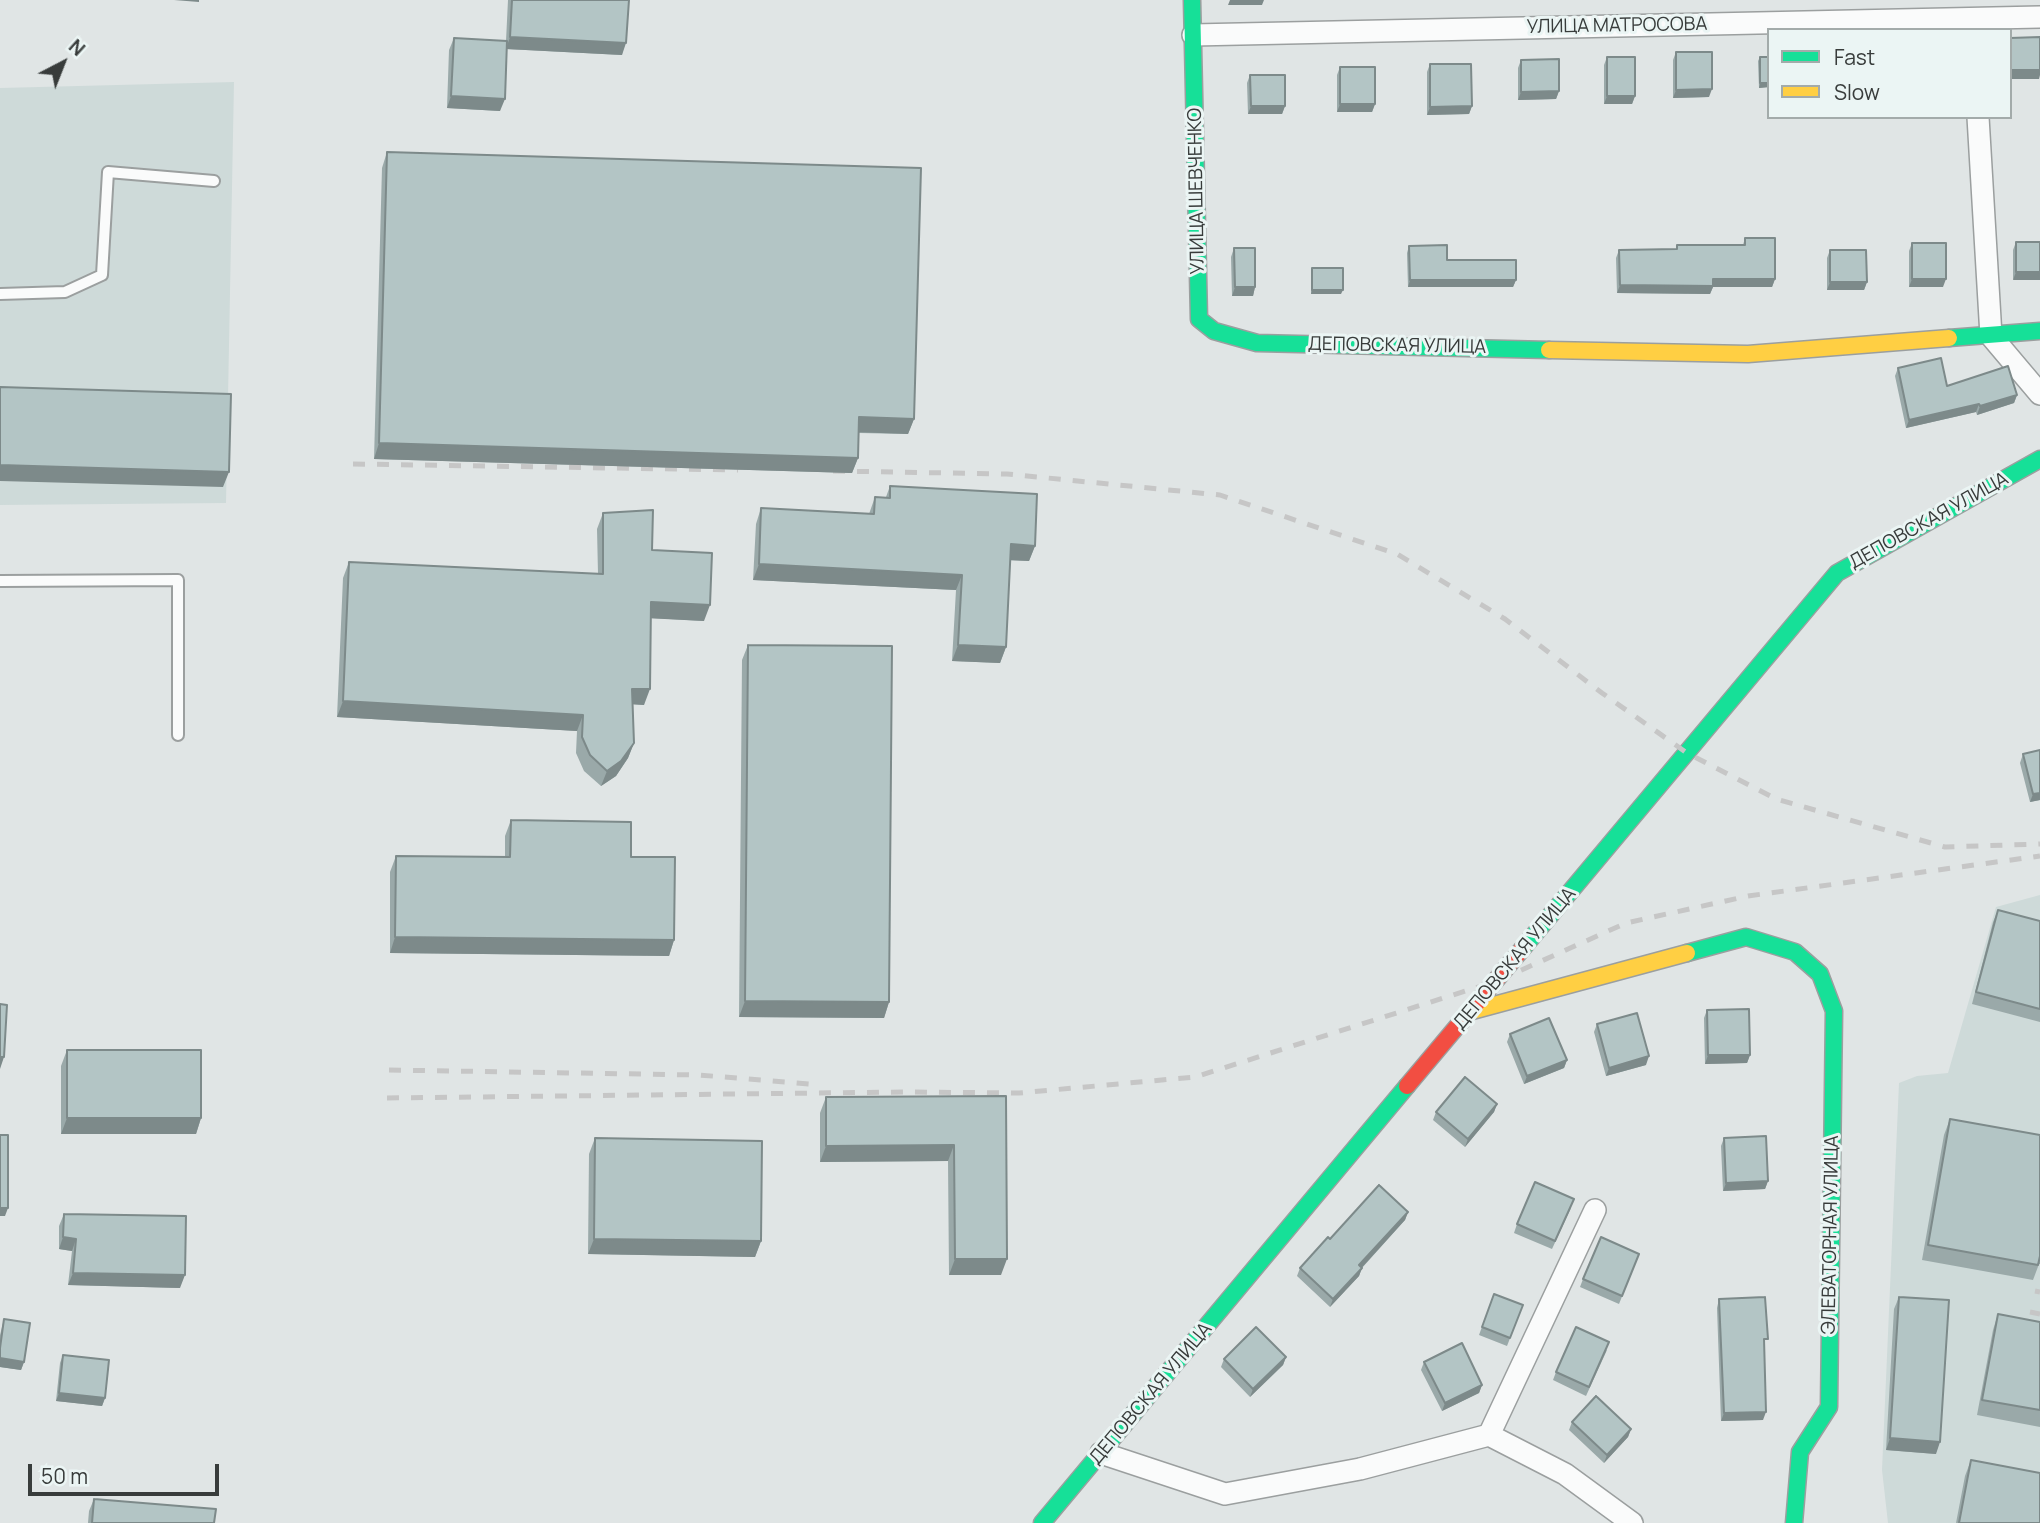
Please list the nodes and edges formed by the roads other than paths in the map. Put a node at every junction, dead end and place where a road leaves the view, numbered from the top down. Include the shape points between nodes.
1 (1192, 0) edge
2 (2040, 18) edge
3 (1973, 24) edge
4 (1194, 35) junction
5 (1978, 119) edge
6 (214, 181) dead end
7 (0, 294) edge
8 (2040, 331) edge
9 (1991, 336) junction
10 (1257, 343) joint
11 (2040, 394) edge
12 (2040, 459) edge
13 (0, 581) edge
14 (178, 735) dead end
15 (1472, 1011) junction
16 (1595, 1210) dead end
17 (1489, 1436) junction
18 (1101, 1453) junction
19 (1042, 1523) edge
20 (1632, 1523) edge
21 (1794, 1523) edge

1 - 4 street, УЛИЦА ШЕВЧЕНКО
2 - 3 street, УЛИЦА МАТРОСОВА
3 - 4 street, УЛИЦА МАТРОСОВА
4 - 10 street, УЛИЦА ШЕВЧЕНКО via 1199,319 1214,331
5 - 9 street
6 - 7 lane via 108,172 102,275 65,292
8 - 9 street, ДЕПОВСКАЯ УЛИЦА
9 - 10 street, ДЕПОВСКАЯ УЛИЦА via 1748,354
9 - 11 street
12 - 15 street, ДЕПОВСКАЯ УЛИЦА via 1837,573
13 - 14 lane via 178,580
15 - 18 street, ДЕПОВСКАЯ УЛИЦА
15 - 21 street, ЭЛЕВАТОРНАЯ УЛИЦА via 1746,937 1795,952 1820,974 1834,1011 1829,1407 1800,1452
16 - 17 street
17 - 18 street via 1360,1469 1225,1494
17 - 20 street via 1565,1474
18 - 19 street, ДЕПОВСКАЯ УЛИЦА

